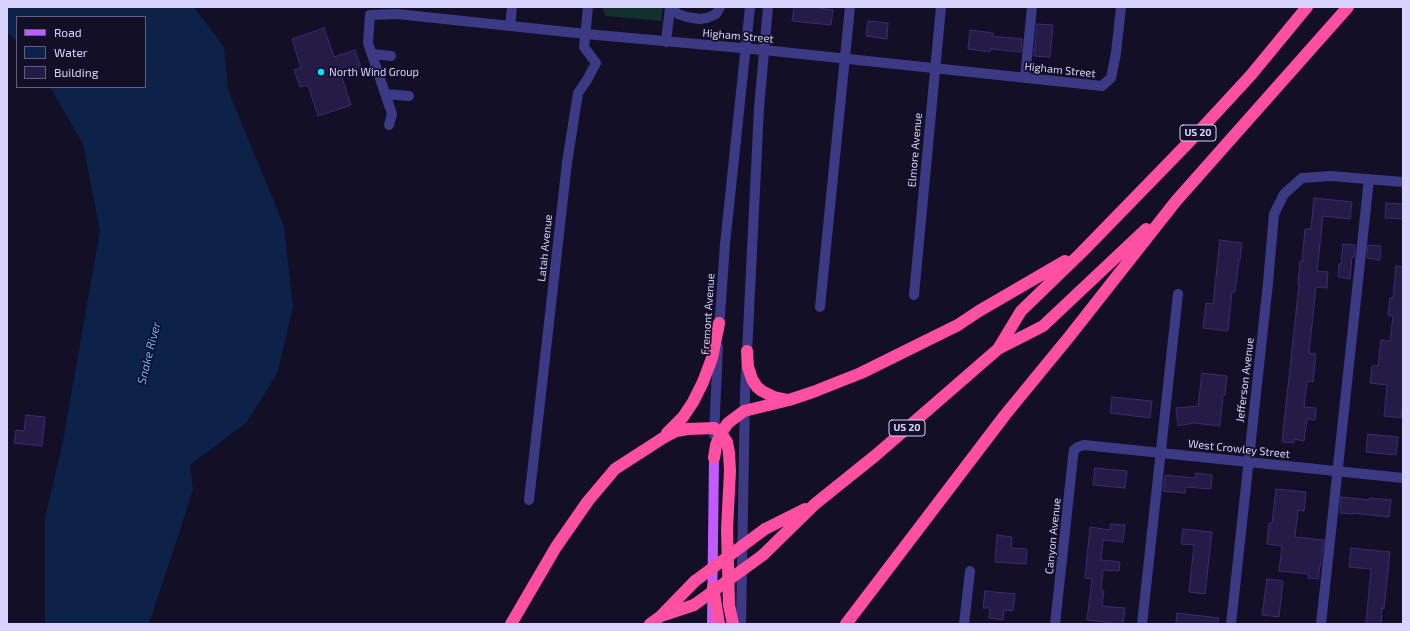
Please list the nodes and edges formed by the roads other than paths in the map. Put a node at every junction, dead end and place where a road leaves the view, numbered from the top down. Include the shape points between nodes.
1 (512, 7) edge
2 (588, 7) edge
3 (670, 7) edge
4 (720, 7) edge
5 (750, 7) edge
6 (768, 7) edge
7 (850, 7) edge
8 (941, 7) edge
9 (1032, 7) edge
10 (1121, 7) edge
11 (1307, 7) edge
12 (1348, 7) edge
13 (510, 26) junction
14 (586, 34) junction
15 (666, 42) junction
16 (746, 48) junction
17 (764, 50) junction
18 (372, 54) junction
19 (391, 56) dead end
20 (845, 58) junction
21 (934, 67) junction
22 (1025, 78) junction
23 (386, 94) junction
24 (409, 96) dead end
25 (389, 125) dead end
26 (1369, 179) junction
27 (1403, 182) edge
28 (1176, 201) junction
29 (1082, 252) junction
30 (1178, 294) dead end
31 (914, 296) dead end
32 (820, 307) dead end
33 (719, 323) junction
34 (998, 349) junction
35 (747, 351) junction
36 (789, 400) junction
37 (744, 411) junction
38 (717, 431) junction
39 (663, 438) junction
40 (1074, 450) joint
41 (1160, 454) junction
42 (714, 458) joint
43 (1248, 461) junction
44 (1337, 471) junction
45 (1403, 478) edge
46 (530, 500) dead end
47 (815, 504) junction
48 (970, 572) dead end
49 (713, 587) junction
50 (661, 616) junction
51 (511, 624) edge
52 (650, 624) edge
53 (712, 624) edge
54 (719, 624) edge
55 (733, 624) edge
56 (741, 624) edge
57 (846, 624) edge
58 (964, 624) edge
59 (1055, 624) edge
60 (1142, 624) edge
61 (1231, 624) edge
62 (1321, 624) edge

1 - 13 street
2 - 14 street, Latah Avenue
3 - 4 street via 678,14 699,19 716,14
3 - 15 street
5 - 16 street, Fremont Avenue
6 - 17 street
7 - 20 street
8 - 21 street, Elmore Avenue
9 - 22 street
10 - 22 street, Higham Street via 1116,53 1110,78 1102,86
11 - 29 highway, US 20 via 1251,75
12 - 28 highway, US 20
13 - 14 street, Higham Street
13 - 18 street, Higham Street via 397,14 370,15 368,43
14 - 15 street, Higham Street
14 - 46 street, Latah Avenue via 584,47 596,63 578,93 567,163
15 - 16 street, Higham Street
16 - 17 street, Higham Street
16 - 33 street, Fremont Avenue
17 - 20 street, Higham Street
17 - 35 street
18 - 19 street
18 - 23 street
20 - 21 street, Higham Street
20 - 32 street
21 - 22 street, Higham Street
21 - 31 street, Elmore Avenue
23 - 24 street
23 - 25 street via 392,114
26 - 27 street, Jefferson Avenue
26 - 43 street, Jefferson Avenue via 1331,176 1302,178 1284,194 1274,214
26 - 44 street
28 - 34 highway, US 20 via 1043,326
28 - 57 highway via 1005,415
29 - 34 highway, US 20 via 1021,311
29 - 36 highway via 958,325 903,353 861,373
30 - 41 street
33 - 38 street, Fremont Avenue
33 - 39 highway via 712,358 703,382 693,402
34 - 47 highway, US 20 via 876,455
35 - 36 highway via 748,367 757,387 774,397
35 - 37 street
36 - 37 highway
37 - 38 highway
37 - 56 street
38 - 39 highway via 688,429 676,431
38 - 42 highway
38 - 55 highway via 727,442 730,453 727,529 729,605
39 - 51 highway via 615,469 588,501 556,546
40 - 41 street, West Crowley Street via 1084,445
40 - 59 street, Canyon Avenue
41 - 43 street, West Crowley Street
41 - 60 street
42 - 49 main road
43 - 44 street, West Crowley Street
43 - 61 street, Jefferson Avenue
44 - 45 street, West Crowley Street
44 - 62 street
47 - 50 highway, US 20, bridge via 765,529 695,581
47 - 50 highway, US 20, bridge via 764,555 694,605
48 - 58 street
49 - 53 main road
49 - 54 highway
50 - 52 highway, US 20

